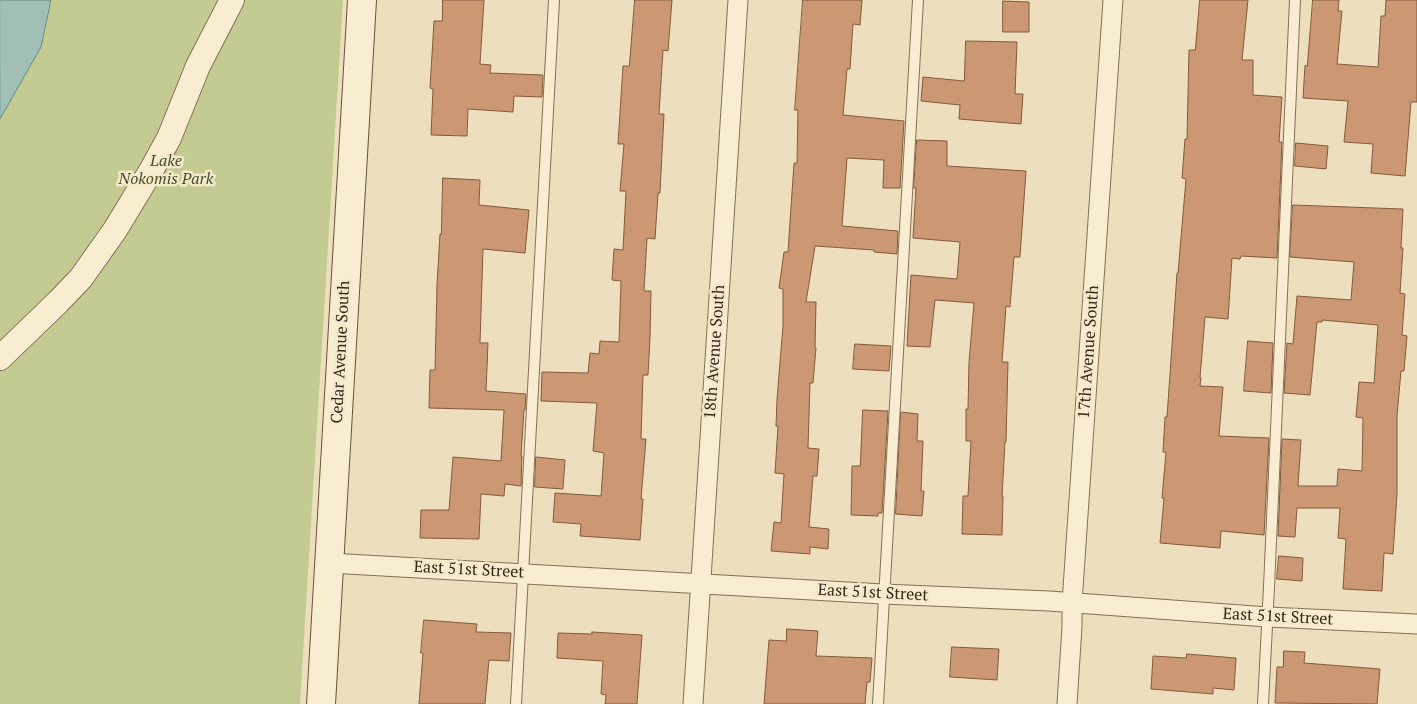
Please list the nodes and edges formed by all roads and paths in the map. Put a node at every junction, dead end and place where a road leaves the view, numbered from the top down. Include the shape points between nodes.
1 (232, 0) edge
2 (362, 0) edge
3 (554, 0) edge
4 (738, 0) edge
5 (918, 0) edge
6 (1113, 0) edge
7 (1295, 0) edge
8 (0, 358) edge
9 (330, 563) junction
10 (524, 573) junction
11 (700, 583) junction
12 (883, 594) junction
13 (1072, 603) junction
14 (1268, 617) junction
15 (1417, 624) edge
16 (322, 704) edge
17 (516, 704) edge
18 (694, 704) edge
19 (878, 704) edge
20 (1068, 704) edge
21 (1263, 704) edge

1 - 8 street via 198,66 169,138 116,230 75,284
2 - 9 main road, Cedar Avenue South
3 - 10 lane
4 - 11 street, 18th Avenue South
5 - 12 lane
6 - 13 street, 17th Avenue South
7 - 14 lane
9 - 10 street, East 51st Street
9 - 16 main road, Cedar Avenue South
10 - 11 street, East 51st Street
10 - 17 lane
11 - 12 street, East 51st Street
11 - 18 street, 18th Avenue South
12 - 13 street, East 51st Street
12 - 19 lane
13 - 14 street, East 51st Street
13 - 20 street, 17th Avenue South
14 - 15 street, East 51st Street
14 - 21 lane

